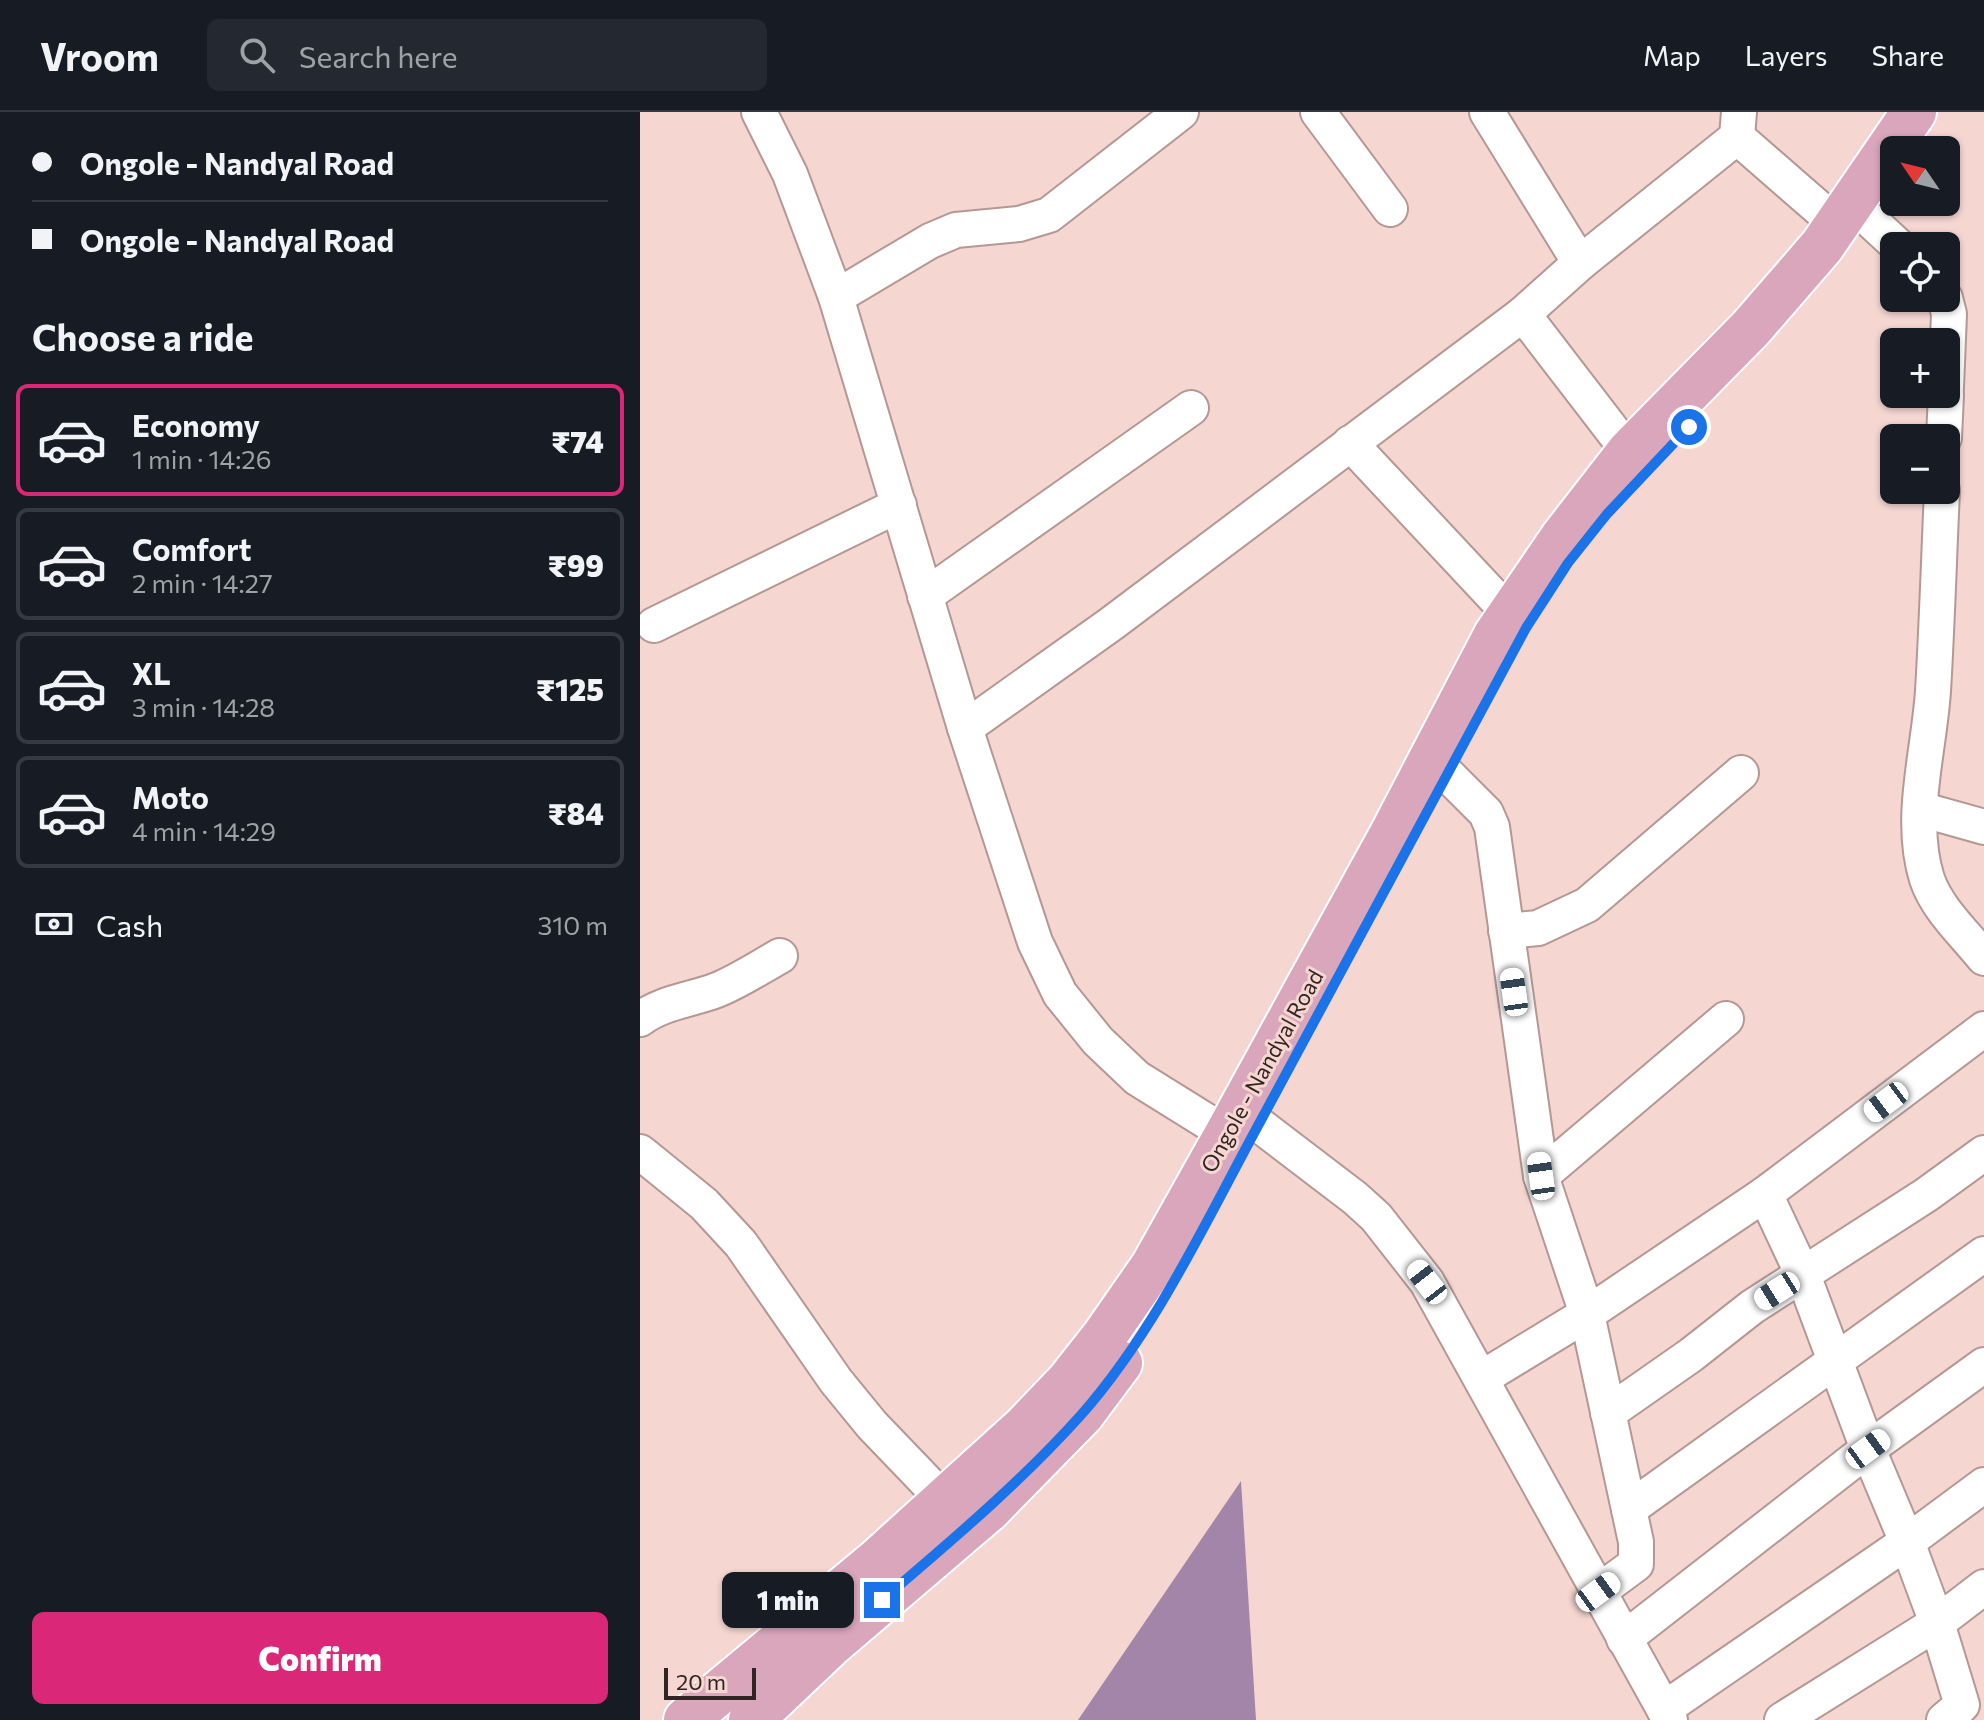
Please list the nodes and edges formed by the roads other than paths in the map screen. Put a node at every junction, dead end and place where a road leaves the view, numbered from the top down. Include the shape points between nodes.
1 (759, 112) edge
2 (1181, 112) edge
3 (1318, 112) edge
4 (1487, 112) edge
5 (1914, 112) edge
6 (1941, 112) edge
7 (1738, 124) edge
8 (1925, 136) edge
9 (1880, 208) edge
10 (1390, 209) dead end
11 (1868, 230) edge
12 (1580, 263) junction
13 (836, 297) junction
14 (1523, 314) junction
15 (1191, 408) dead end
16 (1350, 443) junction
17 (1629, 452) junction
18 (1941, 504) edge
19 (899, 505) junction
20 (925, 596) junction
21 (1510, 614) junction
22 (654, 625) dead end
23 (965, 728) junction
24 (1741, 773) dead end
25 (1447, 774) junction
26 (1920, 809) junction
27 (1984, 827) edge
28 (1506, 931) junction
29 (780, 956) dead end
30 (1984, 958) edge
31 (640, 1019) edge
32 (1726, 1019) dead end
33 (1984, 1029) edge
34 (1243, 1129) junction
35 (640, 1152) edge
36 (1984, 1153) edge
37 (1765, 1194) junction
38 (1550, 1201) junction
39 (1984, 1254) edge
40 (1803, 1275) junction
41 (1587, 1314) junction
42 (1835, 1363) junction
43 (1984, 1365) edge
44 (1482, 1378) junction
45 (1608, 1413) junction
46 (1868, 1449) junction
47 (1984, 1485) edge
48 (944, 1500) junction
49 (1629, 1509) junction
50 (1907, 1542) junction
51 (1984, 1587) edge
52 (1598, 1592) junction
53 (1937, 1623) junction
54 (1624, 1639) junction
55 (1667, 1714) edge
56 (1958, 1715) edge
57 (686, 1720) edge
58 (751, 1720) edge
59 (1782, 1720) edge

1 - 13 street via 790,174
2 - 13 street via 1049,215 1019,224 956,230
3 - 10 street
4 - 12 street
5 - 11 main road, Ongole - Nandyal Road
6 - 8 main road
7 - 11 street
7 - 12 street
9 - 11 main road, Ongole - Nandyal Road
11 - 17 main road, Ongole - Nandyal Road via 1762,316
11 - 25 main road, Ongole - Nandyal Road via 1778,337 1649,467 1568,563 1526,628
12 - 14 street
13 - 19 street
14 - 16 street
14 - 17 street
15 - 20 street
16 - 21 street
16 - 23 street
17 - 21 main road, Ongole - Nandyal Road
18 - 26 street via 1933,694
19 - 20 street
19 - 22 street
20 - 23 street
21 - 34 main road, Ongole - Nandyal Road
23 - 34 street via 1035,942 1060,994 1137,1078
24 - 28 street via 1587,905 1538,928
25 - 28 street via 1486,813 1492,827
25 - 34 main road, Ongole - Nandyal Road
26 - 27 street
26 - 30 street via 1927,879 1937,901
28 - 38 street
29 - 31 street via 723,987 668,1003
32 - 38 street
33 - 37 street
34 - 44 street via 1355,1198 1376,1217 1418,1270
34 - 48 main road, Ongole - Nandyal Road via 1068,1382
34 - 58 main road, Ongole - Nandyal Road via 1206,1223 1138,1339 1082,1414 989,1509
35 - 48 street via 704,1204 741,1244 836,1381
36 - 40 street
37 - 40 street
37 - 41 street
38 - 41 street
39 - 42 street
40 - 42 street
40 - 45 street
41 - 44 street
41 - 45 street
42 - 46 street
42 - 49 street
43 - 46 street
44 - 52 street
45 - 49 street
46 - 50 street
46 - 54 street
47 - 50 street
48 - 57 main road, Ongole - Nandyal Road
49 - 52 street via 1636,1564
50 - 53 street
50 - 55 street
51 - 53 street
52 - 54 street
53 - 56 street
53 - 59 street
54 - 55 street

